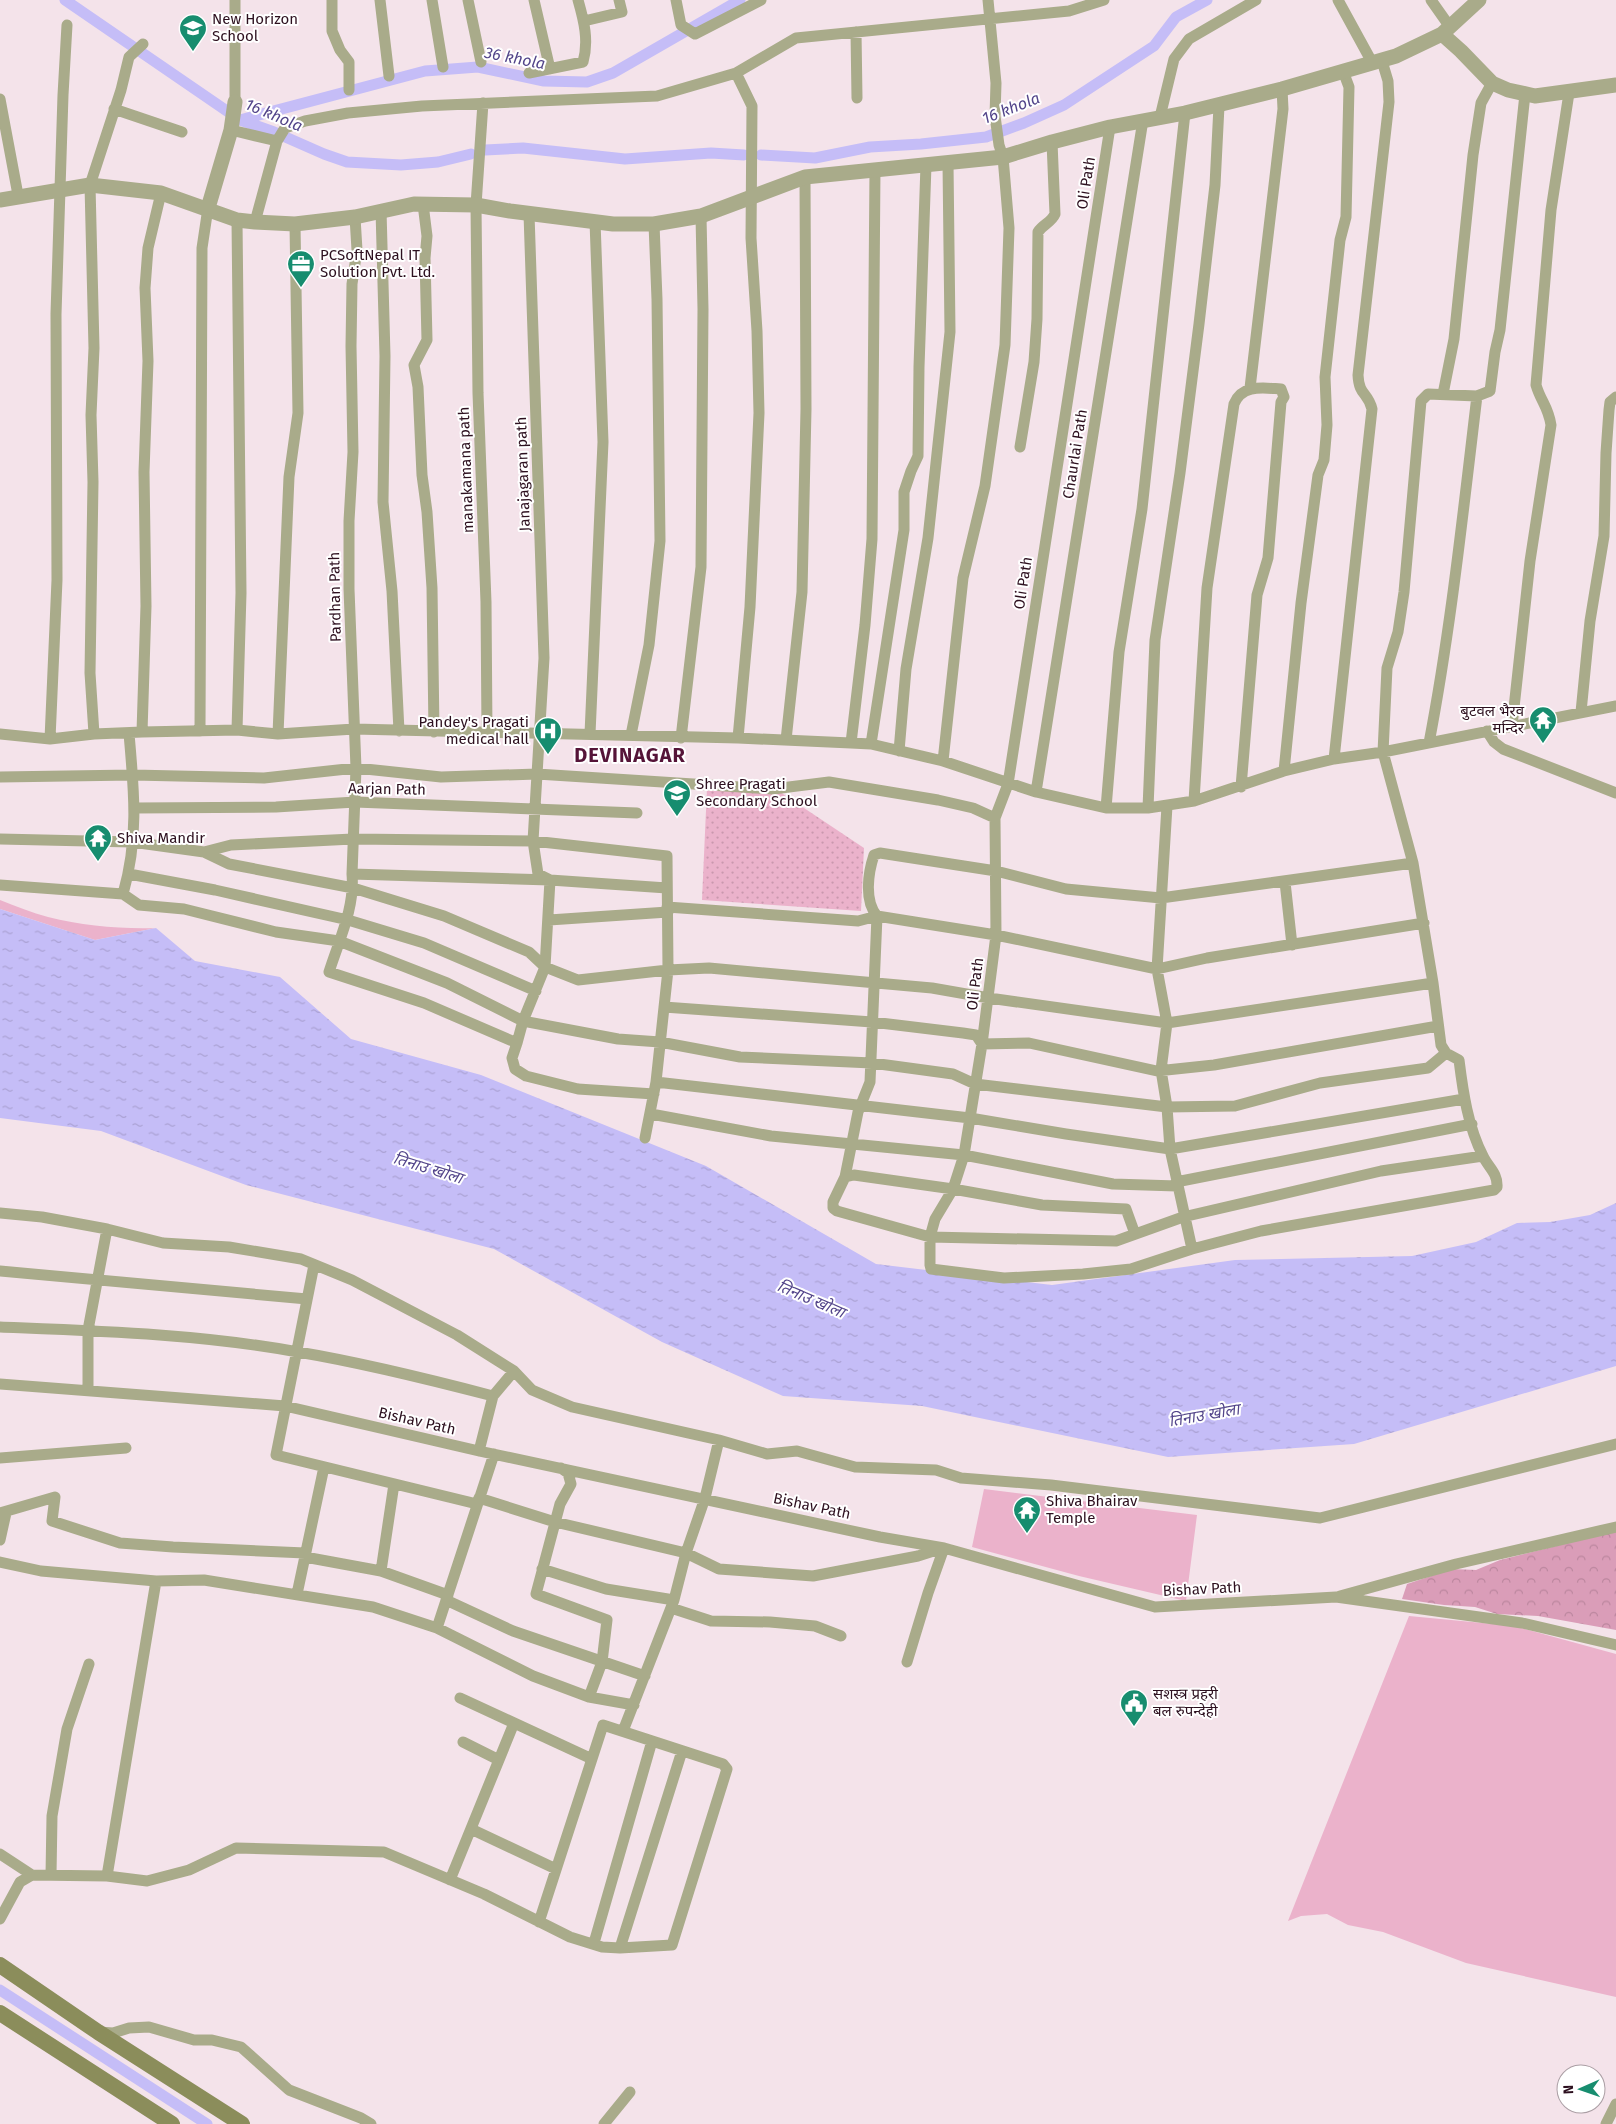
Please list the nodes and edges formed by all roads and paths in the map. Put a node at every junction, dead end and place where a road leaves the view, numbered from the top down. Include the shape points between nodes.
1 (235, 0) edge
2 (332, 0) edge
3 (380, 0) edge
4 (432, 0) edge
5 (468, 0) edge
6 (534, 0) edge
7 (578, 0) edge
8 (619, 0) edge
9 (676, 0) edge
10 (761, 0) edge
11 (988, 0) edge
12 (1104, 0) edge
13 (1256, 0) edge
14 (1338, 0) edge
15 (1432, 0) edge
16 (1479, 0) edge
17 (989, 18) junction
18 (584, 21) junction
19 (67, 25) dead end
20 (1446, 31) junction
21 (856, 32) junction
22 (143, 44) dead end
23 (481, 62) dead end
24 (1377, 62) junction
25 (443, 67) dead end
26 (550, 69) junction
27 (1344, 71) junction
28 (529, 73) dead end
29 (736, 73) junction
30 (389, 76) dead end
31 (1492, 82) junction
32 (1616, 85) edge
33 (1282, 89) junction
34 (349, 90) dead end
35 (1569, 93) junction
36 (1525, 94) junction
37 (857, 98) dead end
38 (0, 99) edge
39 (235, 102) joint
40 (483, 103) junction
41 (1219, 106) junction
42 (114, 109) junction
43 (1185, 114) junction
44 (1160, 117) junction
45 (1144, 120) junction
46 (232, 127) junction
47 (1110, 127) junction
48 (182, 132) dead end
49 (277, 141) junction
50 (1052, 142) junction
51 (1001, 151) junction
52 (948, 163) junction
53 (926, 165) junction
54 (876, 169) junction
55 (805, 177) junction
56 (90, 186) junction
57 (59, 190) junction
58 (161, 193) junction
59 (18, 195) junction
60 (753, 196) junction
61 (0, 200) edge
62 (423, 204) junction
63 (476, 205) junction
64 (208, 208) junction
65 (381, 210) junction
66 (529, 214) junction
67 (701, 216) junction
68 (355, 217) junction
69 (237, 220) junction
70 (595, 221) junction
71 (255, 222) junction
72 (295, 224) junction
73 (654, 224) junction
74 (1250, 388) junction
75 (1443, 394) junction
76 (1477, 396) junction
77 (1616, 397) edge
78 (1020, 447) dead end
79 (1616, 706) edge
80 (1581, 712) junction
81 (1512, 726) junction
82 (354, 729) junction
83 (237, 730) junction
84 (200, 731) junction
85 (399, 731) junction
86 (1488, 731) junction
87 (142, 732) junction
88 (434, 732) junction
89 (487, 733) junction
90 (538, 733) junction
91 (0, 734) edge
92 (94, 734) junction
93 (129, 734) junction
94 (278, 734) junction
95 (590, 734) junction
96 (631, 735) junction
97 (50, 738) junction
98 (681, 738) junction
99 (738, 738) junction
100 (786, 740) junction
101 (851, 742) junction
102 (1429, 743) junction
103 (871, 744) junction
104 (899, 751) junction
105 (1383, 752) junction
106 (1334, 759) junction
107 (943, 761) junction
108 (356, 768) junction
109 (1284, 771) junction
110 (536, 774) junction
111 (133, 775) junction
112 (0, 777) edge
113 (1008, 784) junction
114 (1241, 786) junction
115 (1036, 792) junction
116 (1616, 793) edge
117 (1194, 801) junction
118 (355, 802) junction
119 (1167, 806) junction
120 (135, 808) junction
121 (1106, 808) junction
122 (1148, 808) junction
123 (536, 810) junction
124 (638, 813) dead end
125 (996, 818) junction
126 (0, 839) edge
127 (353, 839) junction
128 (533, 841) junction
129 (132, 842) junction
130 (204, 852) junction
131 (1413, 863) junction
132 (996, 871) junction
133 (128, 874) junction
134 (352, 874) junction
135 (550, 880) junction
136 (1284, 882) junction
137 (0, 885) edge
138 (353, 888) junction
139 (667, 888) junction
140 (123, 894) junction
141 (1161, 898) junction
142 (668, 910) junction
143 (877, 916) junction
144 (348, 920) junction
145 (549, 920) junction
146 (1424, 923) junction
147 (996, 935) junction
148 (339, 941) junction
149 (1292, 945) junction
150 (546, 967) junction
151 (1157, 969) junction
152 (668, 970) junction
153 (873, 982) junction
154 (1433, 983) junction
155 (536, 991) junction
156 (989, 998) junction
157 (664, 1007) junction
158 (523, 1022) junction
159 (872, 1022) junction
160 (1167, 1023) junction
161 (1438, 1026) junction
162 (660, 1042) junction
163 (517, 1043) junction
164 (982, 1044) junction
165 (1446, 1053) junction
166 (872, 1063) junction
167 (1161, 1070) junction
168 (975, 1084) junction
169 (655, 1088) junction
170 (1464, 1100) junction
171 (862, 1106) junction
172 (1167, 1107) junction
173 (651, 1114) junction
174 (970, 1118) junction
175 (1472, 1124) junction
176 (645, 1138) dead end
177 (851, 1144) junction
178 (1170, 1149) junction
179 (964, 1155) junction
180 (1483, 1156) junction
181 (845, 1177) junction
182 (1177, 1184) junction
183 (953, 1189) junction
184 (0, 1213) edge
185 (1184, 1217) junction
186 (107, 1229) junction
187 (1135, 1234) junction
188 (930, 1236) junction
189 (1192, 1249) junction
190 (314, 1265) junction
191 (0, 1271) edge
192 (98, 1279) junction
193 (307, 1299) junction
194 (0, 1327) edge
195 (88, 1330) junction
196 (296, 1351) junction
197 (514, 1371) junction
198 (0, 1384) edge
199 (88, 1390) junction
200 (493, 1396) junction
201 (286, 1406) junction
202 (719, 1440) junction
203 (1616, 1444) edge
204 (126, 1448) dead end
205 (479, 1451) junction
206 (494, 1454) junction
207 (0, 1458) edge
208 (324, 1467) junction
209 (560, 1468) junction
210 (394, 1484) junction
211 (705, 1498) junction
212 (478, 1501) junction
213 (3, 1513) edge
214 (555, 1522) junction
215 (1616, 1527) edge
216 (0, 1540) edge
217 (944, 1548) junction
218 (686, 1553) junction
219 (305, 1555) junction
220 (0, 1562) edge
221 (542, 1569) junction
222 (381, 1571) junction
223 (156, 1581) junction
224 (297, 1594) junction
225 (447, 1597) junction
226 (1336, 1597) junction
227 (672, 1604) junction
228 (437, 1628) junction
229 (841, 1636) dead end
230 (1616, 1645) edge
231 (602, 1662) junction
232 (907, 1662) dead end
233 (89, 1664) dead end
234 (645, 1676) junction
235 (589, 1697) junction
236 (460, 1698) dead end
237 (634, 1705) junction
238 (514, 1723) junction
239 (623, 1731) junction
240 (652, 1741) junction
241 (463, 1742) dead end
242 (682, 1751) junction
243 (592, 1759) junction
244 (499, 1760) junction
245 (471, 1829) junction
246 (0, 1854) edge
247 (556, 1869) junction
248 (32, 1875) junction
249 (51, 1875) junction
250 (107, 1876) junction
251 (450, 1880) junction
252 (0, 1919) edge
253 (539, 1922) junction
254 (594, 1943) junction
255 (620, 1948) junction
256 (0, 1965) edge
257 (0, 2012) edge
258 (98, 2032) junction
259 (630, 2092) dead end
260 (1616, 2104) edge
261 (172, 2124) edge
262 (242, 2124) edge
263 (371, 2124) edge
264 (604, 2124) edge
265 (1606, 2124) edge

1 - 39 street
2 - 34 street via 332,31 349,62
3 - 30 street
4 - 25 street
5 - 23 street
6 - 26 street
7 - 18 street
8 - 18 street via 622,12
9 - 10 street via 681,25 695,34
11 - 17 street
12 - 17 street via 1069,11
13 - 44 street via 1189,39 1174,59
14 - 24 street
15 - 20 street
16 - 20 street
17 - 21 street
17 - 51 street via 996,83 995,116
18 - 26 street via 587,48 582,62
19 - 57 street
20 - 24 street
20 - 31 street
21 - 29 street via 796,38
21 - 37 street
22 - 42 street via 129,57
24 - 27 street
24 - 106 street via 1388,81 1389,102 1358,375 1359,387 1370,400 1372,409
26 - 28 street
27 - 33 street
27 - 109 street via 1349,87 1346,216 1340,240 1325,377 1328,425 1302,594
29 - 40 street via 657,96
29 - 60 street via 752,106
31 - 36 street
31 - 75 street via 1481,103 1474,146 1454,338
32 - 35 street
33 - 41 street
33 - 74 street via 1283,109
35 - 36 street
35 - 81 street via 1551,210 1536,385 1549,410 1550,425 1530,561
36 - 76 street via 1500,330 1490,391
38 - 59 street
39 - 46 street
40 - 49 street via 422,106 305,121 285,128
40 - 63 street, manakamana path
41 - 43 street
41 - 122 street via 1215,185 1199,324 1156,640
42 - 48 street
42 - 56 street
43 - 44 street
43 - 121 street via 1142,509 1119,652
44 - 45 street
45 - 47 street
45 - 115 street, Chaurlai Path
46 - 49 street
46 - 64 street
47 - 50 street
47 - 113 street, Oli Path
49 - 71 street
50 - 51 street
50 - 78 street via 1055,214 1038,232 1034,362
51 - 52 street
51 - 107 street via 1009,228 1005,345 984,486 963,578
52 - 53 street
52 - 104 street via 950,332 932,500 906,669
53 - 54 street
53 - 103 street via 918,456 904,492 904,530
54 - 55 street
54 - 101 street via 872,539
55 - 60 street
55 - 100 street via 806,409 802,592
56 - 57 street
56 - 58 street
56 - 92 street via 94,348 90,673
57 - 59 street
57 - 97 street via 57,580
58 - 64 street
58 - 87 street via 148,248 146,288 146,606
59 - 61 street
60 - 67 street
60 - 99 street via 751,238 759,412 750,607
62 - 63 street
62 - 65 street
62 - 88 street via 427,236 424,258 427,340 414,365 432,588
63 - 66 street
63 - 89 street, manakamana path
64 - 69 street
64 - 84 street via 202,248
65 - 68 street
65 - 85 street via 385,356 383,502 392,591
66 - 70 street
66 - 90 street, Janajagaran path via 544,658
67 - 73 street
67 - 98 street via 701,567
68 - 72 street
68 - 82 street, Pardhan Path via 357,250 352,284 353,452 349,521
69 - 71 street
69 - 83 street via 241,593
70 - 73 street
70 - 95 street via 603,442
71 - 72 street
72 - 94 street via 298,413 288,477
73 - 96 street via 660,541 649,645
74 - 114 street via 1281,388 1284,397 1268,558 1257,595
74 - 117 street via 1234,404 1207,588
75 - 76 street
75 - 105 street via 1428,394 1422,401 1404,592 1398,632 1387,668
76 - 102 street via 1457,567
77 - 80 street via 1610,402 1609,410 1604,536 1590,621
79 - 80 street
80 - 81 street
81 - 86 street
82 - 85 street
82 - 94 street
82 - 108 street, Pardhan Path
83 - 84 street
83 - 94 street
84 - 87 street
85 - 88 street
86 - 102 street
86 - 116 street via 1503,749
87 - 93 street
88 - 89 street
89 - 90 street
90 - 95 street
90 - 110 street, Janajagaran path
91 - 97 street
92 - 93 street
92 - 97 street
93 - 111 street
95 - 96 street
96 - 98 street
98 - 99 street
99 - 100 street
100 - 101 street
101 - 103 street
102 - 105 street
103 - 104 street
104 - 107 street
105 - 106 street
105 - 131 street
106 - 109 street
107 - 113 street
108 - 110 street via 441,777
108 - 111 street via 264,778
108 - 118 street, Pardhan Path
109 - 114 street
110 - 123 street, Janajagaran path
110 - 125 street via 773,789 828,782 938,800 973,808
111 - 112 street
111 - 120 street
113 - 115 street
113 - 125 street, Oli Path
114 - 117 street
115 - 121 street
117 - 119 street
118 - 120 street, Aarjan Path via 276,808
118 - 123 street, Aarjan Path
118 - 127 street, Pardhan Path
119 - 122 street
119 - 141 street
120 - 129 street
121 - 122 street
123 - 124 street, Aarjan Path
123 - 128 street, Janajagaran path
125 - 132 street, Oli Path
126 - 129 street
127 - 128 street
127 - 130 street via 231,845
127 - 134 street, Pardhan Path
128 - 135 street, Janajagaran path via 538,874
128 - 139 street via 667,856
129 - 130 street
129 - 133 street
130 - 138 street via 229,864
131 - 136 street
131 - 146 street
132 - 141 street via 1066,889
132 - 143 street via 880,853 874,855 869,890 871,909
132 - 147 street, Oli Path
133 - 140 street
133 - 144 street
134 - 135 street
134 - 138 street, Pardhan Path
135 - 139 street
135 - 145 street
136 - 141 street
136 - 149 street
137 - 140 street
138 - 144 street, Pardhan Path
138 - 150 street via 444,916 529,952
139 - 142 street
140 - 148 street via 140,905 184,909 276,932
141 - 151 street
142 - 143 street via 858,921
142 - 145 street
142 - 152 street
143 - 147 street
143 - 153 street
144 - 148 street, Pardhan Path
144 - 155 street via 424,943
145 - 150 street
146 - 149 street
146 - 154 street
147 - 151 street
147 - 156 street, Oli Path
148 - 158 street via 448,983
148 - 163 street, Pardhan Path via 329,972 424,1002
149 - 151 street
150 - 152 street via 578,980
150 - 155 street
151 - 160 street
152 - 153 street via 709,968
152 - 157 street
153 - 156 street
153 - 159 street
154 - 160 street
154 - 161 street
155 - 158 street
156 - 160 street
156 - 164 street, Oli Path
157 - 159 street
157 - 162 street
158 - 162 street via 618,1039
158 - 163 street
159 - 164 street via 976,1035
159 - 166 street
160 - 167 street
161 - 165 street via 1441,1045
161 - 167 street via 1214,1065
162 - 166 street via 740,1057
162 - 169 street
163 - 169 street via 512,1058 515,1069 526,1076 578,1089
164 - 167 street via 1029,1044
164 - 168 street, Oli Path
165 - 170 street via 1459,1060
165 - 172 street via 1428,1068 1320,1083 1235,1106
166 - 168 street via 953,1074
166 - 171 street
167 - 172 street
168 - 172 street
168 - 174 street, Oli Path
169 - 171 street
169 - 173 street
170 - 175 street
170 - 178 street
171 - 174 street
171 - 177 street
172 - 178 street
173 - 176 street
173 - 177 street via 771,1136
174 - 178 street
174 - 179 street, Oli Path
175 - 180 street
175 - 182 street
177 - 179 street
177 - 181 street
178 - 182 street
179 - 182 street via 1113,1184
179 - 183 street, Oli Path
180 - 185 street via 1381,1171
180 - 189 street via 1498,1178 1494,1190 1261,1231
181 - 183 street via 854,1175
181 - 188 street via 833,1202 837,1211
182 - 185 street
183 - 187 street via 1042,1205 1126,1209
183 - 188 street, Oli Path via 935,1219
184 - 186 street
185 - 187 street
185 - 189 street
186 - 190 street via 163,1243 229,1247 282,1255
186 - 192 street
187 - 188 street via 1116,1241
188 - 189 street via 931,1269 1004,1278 1131,1269
190 - 193 street
190 - 197 street via 352,1280 440,1326
191 - 192 street
192 - 193 street
192 - 195 street
193 - 196 street
194 - 195 street
195 - 196 street
195 - 199 street
196 - 200 street via 411,1374
196 - 201 street
197 - 200 street
197 - 202 street via 532,1390 572,1407
198 - 199 street, Bishav Path
199 - 201 street, Bishav Path
200 - 205 street
201 - 205 street, Bishav Path
201 - 208 street via 276,1455
202 - 203 street via 767,1454 797,1451 855,1467 936,1470 961,1478 1050,1485 1320,1518
202 - 211 street
204 - 207 street
205 - 206 street, Bishav Path
206 - 209 street, Bishav Path
206 - 212 street
208 - 210 street
208 - 219 street
209 - 211 street, Bishav Path
209 - 214 street via 568,1473 571,1484
210 - 212 street
210 - 222 street
211 - 217 street, Bishav Path
211 - 218 street
212 - 214 street
212 - 225 street
213 - 216 street
213 - 219 street via 55,1497 52,1521 120,1543
214 - 218 street
214 - 221 street
215 - 226 street via 1456,1564
217 - 218 street via 813,1576 718,1569
217 - 226 street, Bishav Path via 1155,1607
217 - 232 street
218 - 227 street
219 - 222 street
219 - 224 street
220 - 223 street via 42,1570
221 - 227 street via 606,1589
221 - 231 street via 536,1594 607,1620
222 - 225 street
223 - 224 street via 204,1580
223 - 250 street
224 - 228 street via 373,1607
225 - 228 street
225 - 231 street via 513,1631
226 - 230 street, Bishav Path via 1522,1623
227 - 229 street via 711,1621 815,1626
227 - 234 street
228 - 235 street via 533,1676
231 - 234 street
231 - 235 street
233 - 249 street via 65,1739 52,1816
234 - 237 street
235 - 237 street
236 - 238 street
237 - 239 street
238 - 243 street
238 - 244 street
239 - 240 street
239 - 243 street via 603,1725
240 - 242 street
240 - 254 street
241 - 244 street
242 - 255 street
242 - 255 street via 723,1764 727,1769 672,1945
243 - 247 street
244 - 245 street
245 - 247 street
245 - 251 street
246 - 248 street
247 - 253 street
248 - 249 street
248 - 252 street via 20,1882
249 - 250 street
250 - 251 street via 147,1881 189,1870 236,1848 384,1852
251 - 253 street
253 - 254 street via 570,1937
254 - 255 street
256 - 258 main road
257 - 261 main road
258 - 262 main road
258 - 263 street via 149,2027 194,2040 212,2040 241,2047 289,2090
259 - 264 street
260 - 265 street

